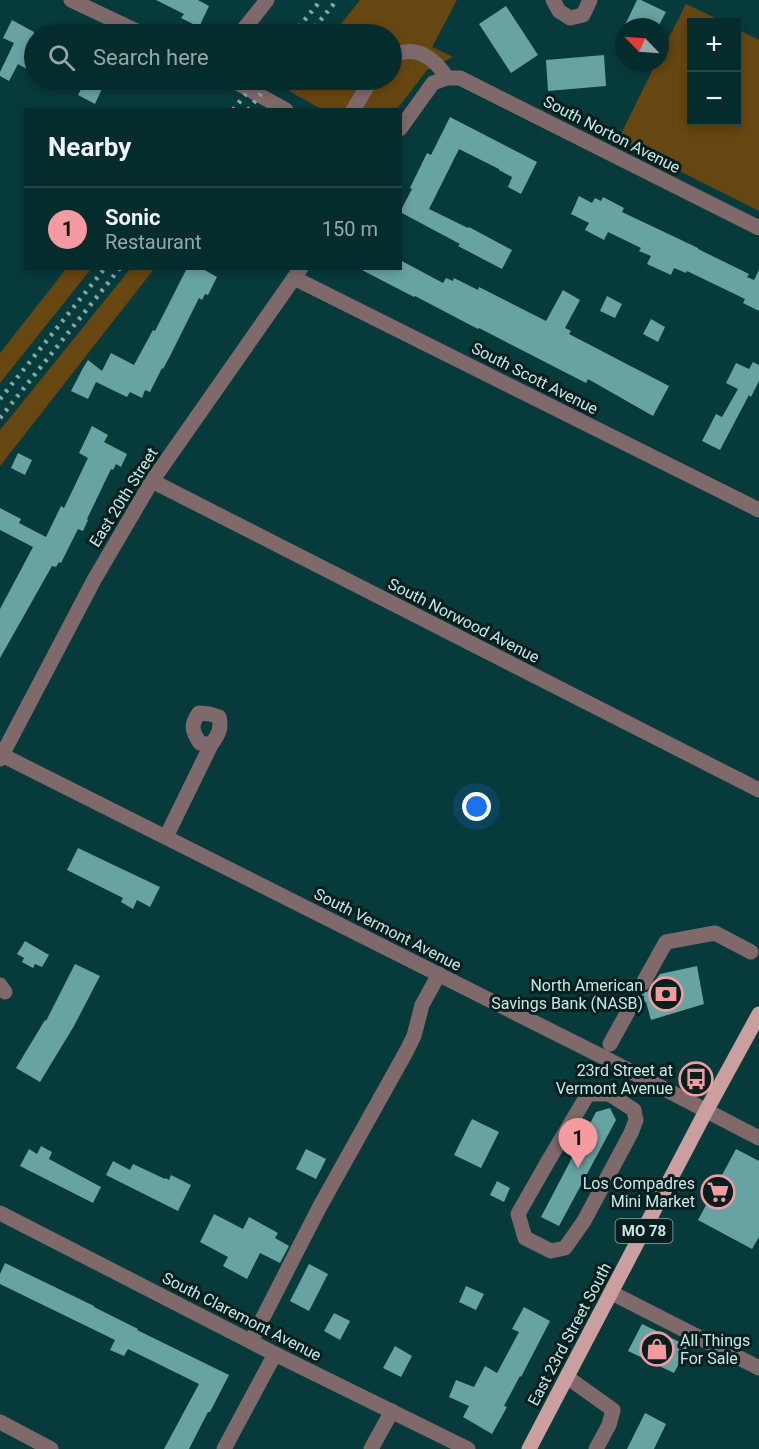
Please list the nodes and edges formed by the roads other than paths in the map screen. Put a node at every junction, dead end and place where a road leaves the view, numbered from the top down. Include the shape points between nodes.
1 (71, 0) edge
2 (267, 0) edge
3 (553, 0) edge
4 (590, 0) edge
5 (121, 24) edge
6 (248, 24) edge
7 (402, 52) edge
8 (447, 78) junction
9 (251, 90) edge
10 (365, 90) edge
11 (283, 108) edge
12 (354, 108) edge
13 (402, 126) edge
14 (759, 228) edge
15 (298, 273) edge
16 (152, 481) junction
17 (759, 510) edge
18 (211, 745) dead end
19 (1, 756) edge
20 (759, 790) edge
21 (166, 837) junction
22 (751, 952) dead end
23 (438, 974) junction
24 (643, 983) tunnel mouth
25 (631, 1006) tunnel mouth
26 (759, 1014) edge
27 (610, 1044) dead end
28 (706, 1111) junction
29 (636, 1120) joint
30 (759, 1138) edge
31 (0, 1213) edge
32 (612, 1293) junction
33 (251, 1341) junction
34 (275, 1354) junction
35 (759, 1368) edge
36 (567, 1377) junction
37 (392, 1411) junction
38 (0, 1422) edge
39 (446, 1444) edge
40 (373, 1448) edge
41 (51, 1449) edge
42 (224, 1449) edge
43 (468, 1449) edge
44 (529, 1449) edge
45 (596, 1449) edge

1 - 5 street
2 - 6 street
3 - 4 street via 559,11 570,18 583,15
7 - 8 street via 418,52 427,57
8 - 13 street via 433,83
8 - 14 street, South Norton Avenue via 460,78
9 - 11 street
10 - 12 street
15 - 16 street, East 20th Street
15 - 17 street, South Scott Avenue
16 - 19 street, East 20th Street via 94,580
16 - 20 street, South Norwood Avenue
18 - 21 street
19 - 21 street, South Vermont Avenue
21 - 23 street, South Vermont Avenue
22 - 24 street via 715,933 666,942
23 - 28 street, South Vermont Avenue
23 - 33 street via 422,1005 406,1052
25 - 27 street
26 - 28 main road, East 23rd Street South / MO 78
28 - 30 street, South Vermont Avenue
28 - 32 main road, East 23rd Street South / MO 78
29 - 29 street via 634,1110 609,1094 588,1094 518,1215 525,1238 551,1251 565,1248 584,1221
31 - 33 street, South Claremont Avenue
32 - 35 street
32 - 36 main road, East 23rd Street South / MO 78
33 - 34 street, South Claremont Avenue
34 - 37 street, South Claremont Avenue
34 - 42 street
36 - 44 main road, East 23rd Street South / MO 78
36 - 45 street via 613,1410
37 - 39 street, South Claremont Avenue
37 - 40 street
38 - 41 street
39 - 43 street, South Claremont Avenue

